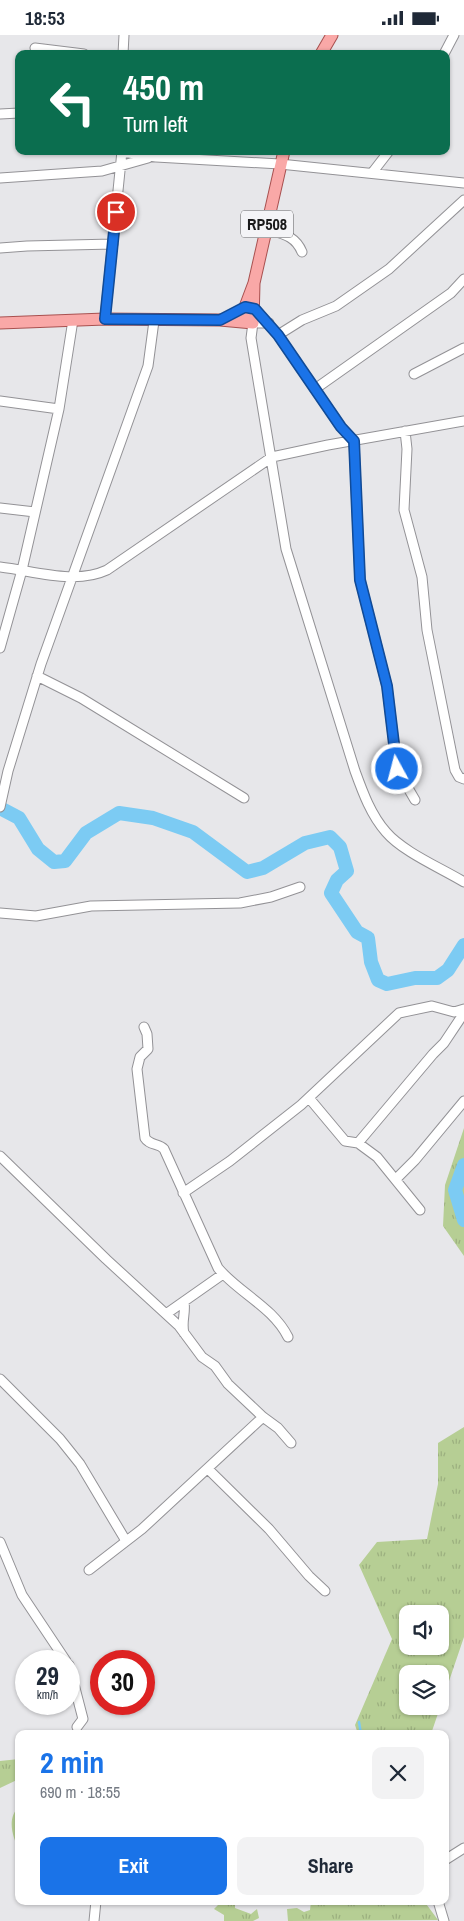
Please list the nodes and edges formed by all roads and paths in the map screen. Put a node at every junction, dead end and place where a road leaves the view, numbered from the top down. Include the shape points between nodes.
1 (124, 35) edge
2 (332, 35) edge
3 (454, 35) edge
4 (35, 48) dead end
5 (51, 50) edge
6 (123, 50) edge
7 (323, 50) edge
8 (446, 50) edge
9 (15, 113) edge
10 (0, 114) edge
11 (122, 155) edge
12 (142, 155) edge
13 (283, 155) edge
14 (386, 155) edge
15 (156, 157) junction
16 (121, 164) junction
17 (280, 164) junction
18 (372, 173) junction
19 (0, 179) edge
20 (464, 183) edge
21 (464, 200) edge
22 (266, 229) junction
23 (113, 244) junction
24 (0, 249) edge
25 (302, 252) dead end
26 (464, 279) edge
27 (250, 308) junction
28 (105, 319) junction
29 (73, 320) junction
30 (220, 320) junction
31 (154, 321) junction
32 (0, 323) edge
33 (248, 323) junction
34 (269, 323) junction
35 (278, 335) junction
36 (464, 348) edge
37 (414, 374) dead end
38 (316, 389) junction
39 (0, 401) edge
40 (60, 409) junction
41 (464, 421) edge
42 (404, 431) junction
43 (354, 441) junction
44 (272, 457) junction
45 (0, 508) edge
46 (36, 513) junction
47 (0, 567) edge
48 (22, 570) junction
49 (70, 577) junction
50 (3, 625) edge
51 (0, 647) edge
52 (37, 676) junction
53 (464, 779) edge
54 (244, 798) dead end
55 (415, 800) dead end
56 (1, 804) edge
57 (464, 882) edge
58 (300, 887) dead end
59 (0, 913) edge
60 (464, 1009) edge
61 (464, 1013) edge
62 (144, 1027) dead end
63 (309, 1098) junction
64 (464, 1101) edge
65 (358, 1143) junction
66 (0, 1156) edge
67 (396, 1179) junction
68 (183, 1193) junction
69 (420, 1210) dead end
70 (224, 1274) junction
71 (184, 1302) junction
72 (166, 1314) junction
73 (184, 1333) junction
74 (288, 1337) dead end
75 (0, 1379) edge
76 (263, 1417) junction
77 (291, 1443) dead end
78 (208, 1469) junction
79 (126, 1541) junction
80 (0, 1543) edge
81 (89, 1570) dead end
82 (325, 1591) dead end
83 (59, 1650) edge
84 (80, 1707) edge
85 (77, 1727) dead end
86 (464, 1848) edge
87 (449, 1857) edge
88 (96, 1905) edge
89 (439, 1905) edge
90 (94, 1921) edge
91 (444, 1921) edge

1 - 6 street
2 - 7 main road
3 - 8 street
4 - 5 street
9 - 10 street
11 - 16 street
12 - 15 street
13 - 17 main road
14 - 18 street
15 - 16 street
15 - 17 street
16 - 19 street via 102,171
16 - 23 street
17 - 18 street
17 - 22 main road, RP508
18 - 20 street
21 - 35 street via 389,269 336,306
22 - 25 street via 290,236
22 - 27 main road, RP508
23 - 24 street via 27,245
23 - 28 street
26 - 38 street via 451,293
27 - 30 main road
27 - 33 main road, RP508
27 - 34 street
28 - 29 main road
28 - 31 main road
29 - 32 main road
29 - 40 street
30 - 31 main road
30 - 33 main road
31 - 49 street via 148,366
33 - 34 street
33 - 44 street
34 - 35 street
35 - 38 street
36 - 37 street
38 - 43 street
39 - 40 street
40 - 46 street
41 - 42 street
42 - 43 street
42 - 53 street via 407,449 405,518 422,577 427,630 455,770
43 - 44 street
43 - 55 street via 360,580 387,686 397,769
44 - 49 street via 107,570 95,576
44 - 57 street via 286,549 366,800 387,833
45 - 46 street
46 - 48 street
47 - 48 street
48 - 49 street
48 - 50 street
49 - 52 street
50 - 51 street
52 - 54 street via 81,698
52 - 56 street
58 - 59 street via 240,903 110,905 36,915
60 - 63 street via 454,1012 432,1005 401,1012
61 - 65 street via 444,1043
62 - 68 street via 148,1049 140,1057 137,1069 145,1138 151,1144 162,1146
63 - 65 street via 345,1141
63 - 68 street via 230,1161
64 - 67 street via 416,1160
65 - 67 street via 377,1157
66 - 72 street
67 - 69 street
68 - 70 street
70 - 71 street
70 - 74 street via 281,1323
71 - 72 street
71 - 73 street
72 - 73 street
73 - 76 street via 202,1357 212,1363 228,1384
75 - 79 street via 60,1439 80,1464
76 - 77 street
76 - 78 street
78 - 79 street
78 - 82 street
79 - 81 street
80 - 83 street via 22,1595
84 - 85 street via 83,1719
86 - 87 street
88 - 90 street
89 - 91 street

